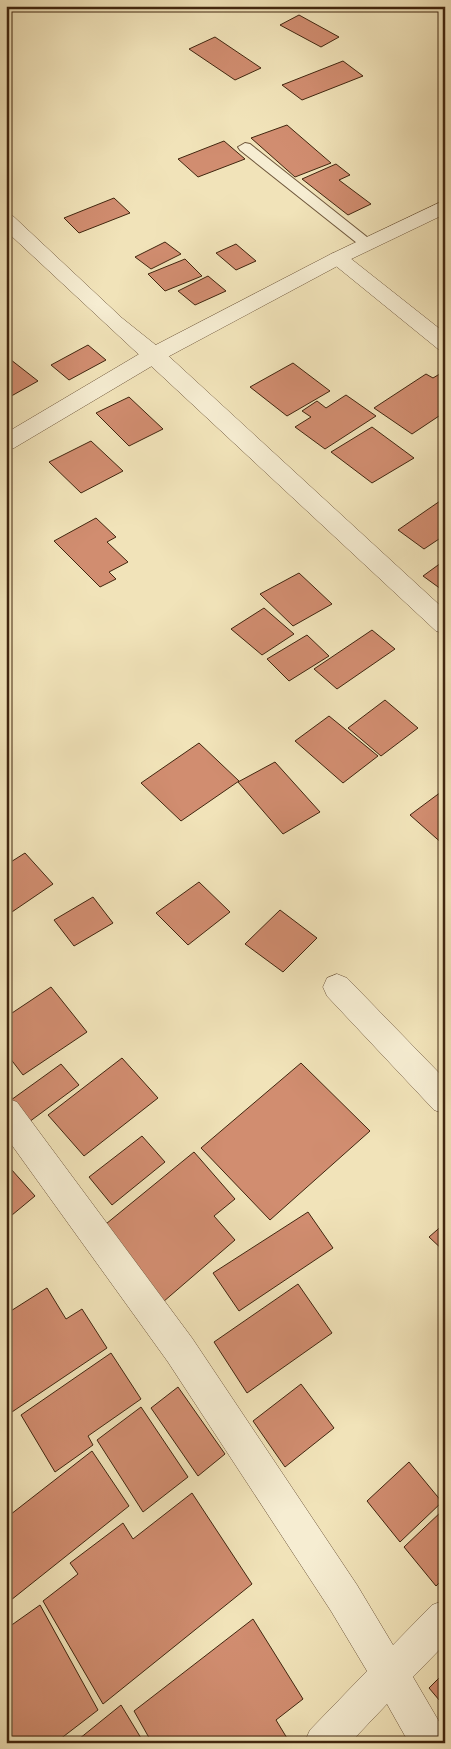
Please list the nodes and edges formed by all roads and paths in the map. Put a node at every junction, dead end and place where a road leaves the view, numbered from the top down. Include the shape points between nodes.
1 (245, 147) dead end
2 (442, 210) edge
3 (6, 220) edge
4 (367, 244) junction
5 (338, 258) junction
6 (445, 344) edge
7 (154, 355) junction
8 (6, 443) edge
9 (445, 625) edge
10 (338, 987) dead end
11 (445, 1100) edge
12 (6, 1112) edge
13 (445, 1618) edge
14 (390, 1673) junction
15 (323, 1743) edge
16 (431, 1743) edge

1 - 4 lane
2 - 4 street
3 - 7 street via 115,323
4 - 5 street
5 - 6 street
5 - 7 street
7 - 8 street
7 - 9 street
10 - 11 street
12 - 14 street via 180,1350
13 - 14 street
14 - 15 street
14 - 16 street

